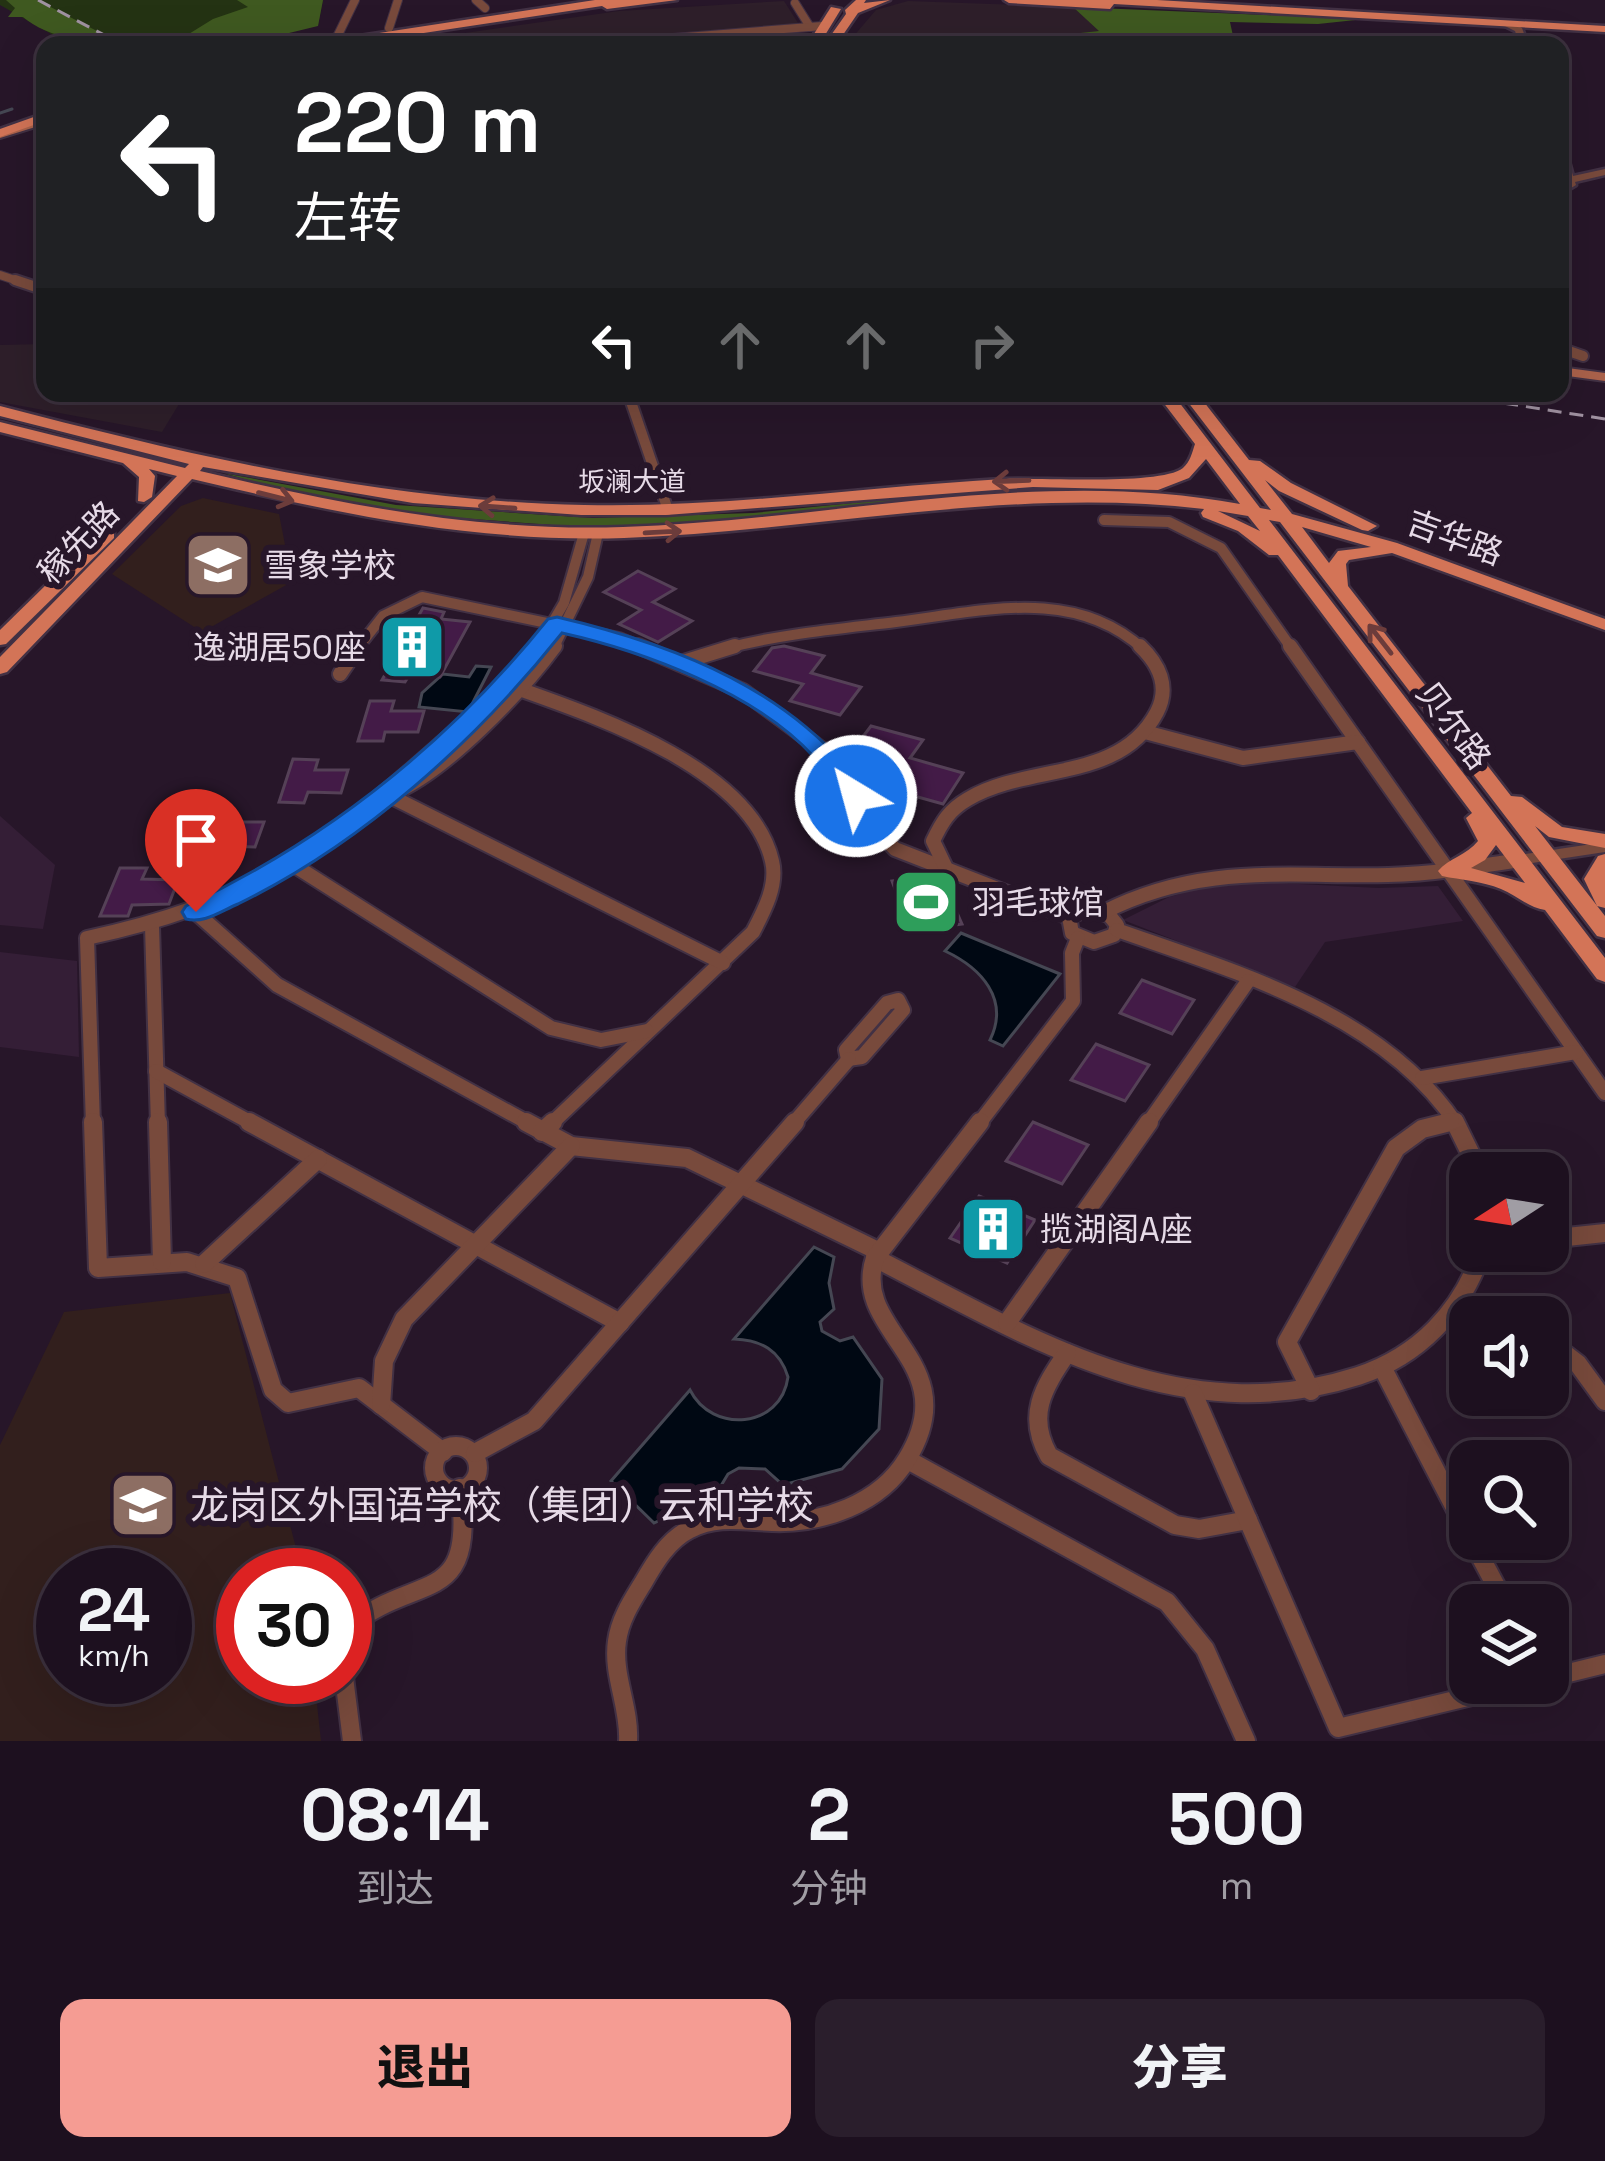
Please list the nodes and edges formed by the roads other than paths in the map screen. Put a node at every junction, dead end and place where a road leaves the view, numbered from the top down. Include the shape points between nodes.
1 (355, 0) edge
2 (398, 0) edge
3 (541, 0) edge
4 (572, 0) edge
5 (617, 0) edge
6 (671, 0) edge
7 (861, 0) edge
8 (885, 0) edge
9 (1009, 0) edge
10 (1100, 0) edge
11 (1227, 0) edge
12 (1238, 0) edge
13 (1264, 0) edge
14 (1304, 0) edge
15 (1251, 1) edge
16 (795, 3) dead end
17 (480, 4) edge
18 (841, 5) edge
19 (1318, 8) junction
20 (474, 23) junction
21 (1506, 23) junction
22 (426, 25) junction
23 (1605, 25) edge
24 (1541, 26) junction
25 (816, 27) junction
26 (389, 28) junction
27 (344, 36) edge
28 (360, 36) edge
29 (369, 36) edge
30 (379, 36) edge
31 (700, 36) edge
32 (814, 36) edge
33 (832, 36) edge
34 (1523, 36) edge
35 (1529, 36) edge
36 (36, 119) edge
37 (0, 131) edge
38 (1605, 175) edge
39 (1569, 183) edge
40 (0, 275) edge
41 (36, 287) edge
42 (1569, 351) edge
43 (1583, 356) dead end
44 (1569, 375) edge
45 (1605, 380) edge
46 (631, 402) edge
47 (1171, 402) edge
48 (1196, 402) edge
49 (0, 411) edge
50 (0, 428) edge
51 (1225, 442) junction
52 (1202, 445) junction
53 (127, 459) junction
54 (187, 465) junction
55 (236, 486) junction
56 (1133, 490) junction
57 (150, 501) junction
58 (1264, 507) junction
59 (668, 510) junction
60 (1103, 520) dead end
61 (1369, 526) junction
62 (591, 533) junction
63 (1412, 553) junction
64 (1339, 587) junction
65 (1315, 589) junction
66 (1605, 613) edge
67 (1605, 625) edge
68 (564, 626) junction
69 (0, 640) edge
70 (680, 663) junction
71 (0, 668) edge
72 (340, 674) dead end
73 (514, 687) junction
74 (1414, 722) junction
75 (1145, 732) junction
76 (1358, 742) junction
77 (1484, 773) junction
78 (388, 795) junction
79 (1605, 844) edge
80 (1547, 856) junction
81 (1519, 860) junction
82 (1605, 861) edge
83 (292, 865) junction
84 (948, 870) junction
85 (1449, 872) junction
86 (1605, 902) edge
87 (192, 909) junction
88 (1104, 912) junction
89 (1070, 917) junction
90 (152, 926) junction
91 (1117, 930) junction
92 (1605, 931) edge
93 (1078, 938) junction
94 (1586, 949) junction
95 (723, 963) junction
96 (1605, 974) edge
97 (1248, 980) junction
98 (652, 1030) junction
99 (1576, 1052) junction
100 (849, 1059) dead end
101 (156, 1071) junction
102 (1422, 1078) junction
103 (1605, 1093) edge
104 (1456, 1120) junction
105 (542, 1132) junction
106 (571, 1146) junction
107 (1470, 1152) edge
108 (318, 1159) junction
109 (741, 1184) junction
110 (1605, 1233) edge
111 (1569, 1237) edge
112 (475, 1244) junction
113 (878, 1255) junction
114 (162, 1262) junction
115 (204, 1264) junction
116 (1449, 1313) edge
117 (620, 1322) junction
118 (1007, 1323) junction
119 (1067, 1353) junction
120 (1569, 1357) edge
121 (1382, 1367) junction
122 (1311, 1391) junction
123 (1192, 1393) junction
124 (1605, 1402) edge
125 (381, 1405) junction
126 (442, 1452) junction
127 (475, 1454) junction
128 (908, 1460) junction
129 (460, 1488) junction
130 (1449, 1496) edge
131 (1248, 1520) junction
132 (372, 1611) edge
133 (1605, 1664) edge
134 (1569, 1673) edge
135 (1449, 1701) edge
136 (347, 1704) edge
137 (352, 1741) edge
138 (628, 1741) edge
139 (1246, 1741) edge

1 - 27 street
2 - 26 street
3 - 17 main road
4 - 22 main road
5 - 22 main road
6 - 20 main road
7 - 18 main road
8 - 18 main road
9 - 19 main road via 1214,12
10 - 19 main road
11 - 15 main road
12 - 15 main road
13 - 15 main road
14 - 19 main road
15 - 19 main road
16 - 25 street
17 - 22 main road
18 - 25 main road
18 - 33 main road
19 - 21 main road
19 - 23 main road
20 - 22 main road
20 - 30 main road
21 - 24 main road
21 - 34 street
22 - 26 main road
22 - 29 main road
23 - 24 main road
24 - 35 street
25 - 31 street
25 - 32 main road
26 - 28 main road
36 - 37 main road
38 - 39 street
40 - 41 street
42 - 43 street
44 - 45 main road
46 - 59 street
47 - 52 main road
48 - 51 main road
49 - 54 main road, 坂澜大道
50 - 53 main road, 坂澜大道
51 - 58 main road
51 - 61 main road via 1285,488
52 - 56 main road via 1190,472
52 - 58 main road
53 - 54 main road, 坂澜大道
53 - 57 main road via 147,476
54 - 55 main road, 坂澜大道
54 - 57 main road, 稼先路
59 -> 54 main road, 坂澜大道 via 439,502
55 - 57 main road
55 -> 62 main road, 坂澜大道 via 417,523
56 - 58 main road, 坂澜大道
56 -> 59 main road, 坂澜大道 via 980,482
62 -> 56 main road, 坂澜大道
56 - 65 main road via 1244,526
57 - 69 main road, 稼先路
57 - 71 main road, 稼先路
58 - 61 main road
58 - 63 main road, 吉华路
58 - 64 main road, 贝尔路
58 - 65 main road, 贝尔路
60 - 76 street via 1169,522 1222,548
61 - 66 main road, 吉华路
62 - 68 street via 588,589
63 - 64 main road via 1348,553 1337,564
63 - 67 main road, 吉华路
77 -> 64 main road, 贝尔路
65 - 74 main road, 贝尔路
68 - 70 street
68 - 72 street via 422,597 396,602
68 - 73 street
70 - 75 street via 731,644 1049,608 1109,626 1152,659 1163,700
70 - 84 street via 797,727 895,849
73 - 78 street via 413,785
73 - 95 street via 660,751 753,817 772,860 772,884 753,932
74 - 81 main road, 贝尔路
74 - 85 main road via 1488,841
75 - 76 street via 1243,758
75 - 84 street via 1106,760 1018,778 947,813 933,841
76 - 85 street
77 - 79 main road via 1556,832
77 - 80 main road, 贝尔路
78 - 83 street
78 - 95 street
79 - 80 street
80 - 81 street
80 - 92 main road, 贝尔路
81 - 85 street
81 - 94 main road, 贝尔路
82 - 86 main road via 1595,879
83 - 87 street
83 - 98 street via 551,1028 601,1040
84 - 89 street
85 - 88 street via 1223,871 1158,885
85 - 94 main road via 1526,890
85 - 99 street
87 - 90 street
87 - 105 street via 277,985
88 - 89 street
88 - 91 street
89 - 93 street
90 - 101 street
90 - 114 street via 87,938 98,1268
91 - 93 street via 1102,941
91 - 97 street
93 - 113 street via 1070,953 1073,1001
94 - 96 main road, 贝尔路
95 - 98 street
97 - 102 street via 1355,1027
97 - 118 street
98 - 105 street
99 - 102 street
99 - 103 street
100 - 109 street
101 - 108 street
101 - 114 street
102 - 104 street
104 - 107 street
104 - 122 street via 1422,1129 1396,1148 1287,1342
105 - 106 street
106 - 109 street via 687,1158
106 - 112 street
108 - 112 street
108 - 115 street
109 - 113 street
109 - 117 street
110 - 111 street
112 - 117 street
112 - 125 street via 395,1332 383,1361
113 - 118 street
113 - 128 street via 867,1292 915,1359 923,1384 925,1410
114 - 115 street
115 - 125 street via 237,1278 273,1390 288,1402 359,1388
116 - 121 street
117 - 127 street via 534,1421
118 - 119 street
119 - 123 street
119 - 131 street via 1034,1405 1037,1440 1049,1456 1175,1525
120 - 124 street
121 - 122 street
121 - 130 street
122 - 123 street
123 - 131 street
125 - 126 street
126 - 127 street via 460,1447
126 - 129 street via 433,1478
127 - 129 street via 478,1473
128 - 138 street via 890,1481 838,1512 710,1521 667,1546 616,1640
128 - 139 street via 1167,1602 1203,1641
129 - 132 street via 469,1534 463,1556 429,1590
131 - 135 street via 1338,1728
133 - 134 street
136 - 137 street

